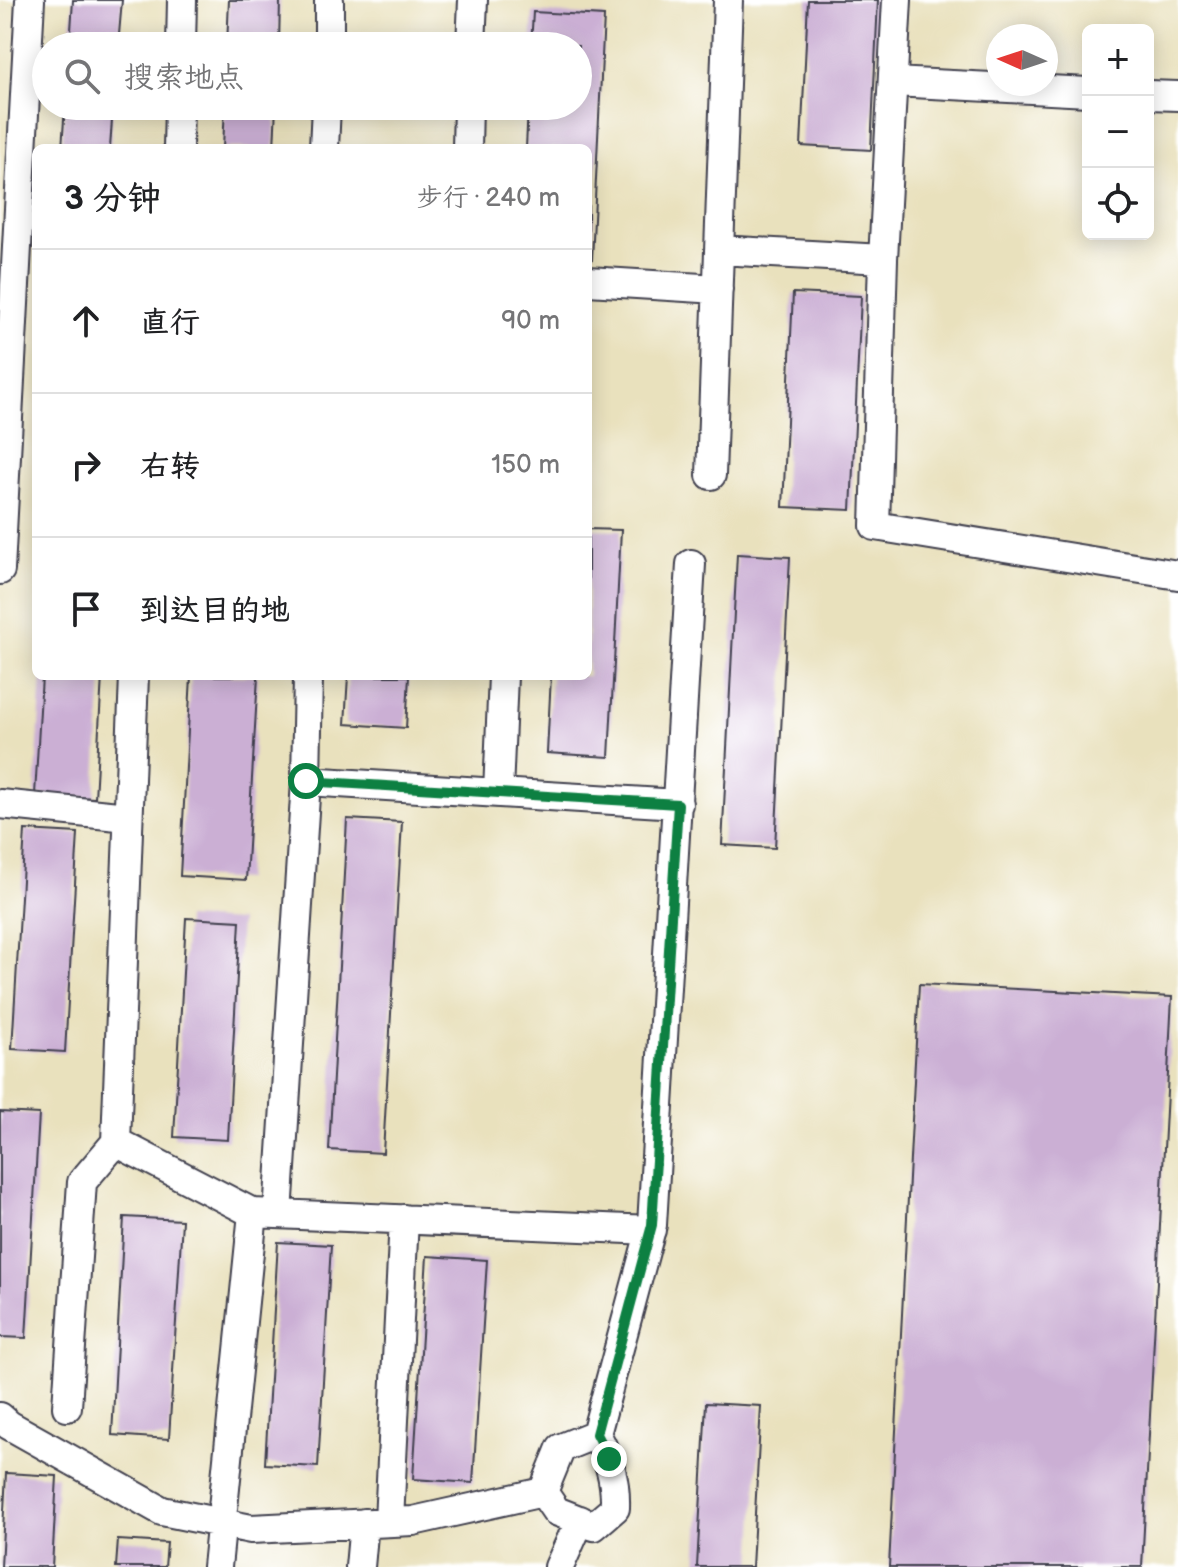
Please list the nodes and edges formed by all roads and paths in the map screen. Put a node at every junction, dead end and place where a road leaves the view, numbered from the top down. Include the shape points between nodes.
1 (30, 0) edge
2 (182, 0) edge
3 (329, 0) edge
4 (473, 0) edge
5 (728, 0) edge
6 (897, 0) edge
7 (181, 32) edge
8 (330, 32) edge
9 (472, 32) edge
10 (893, 82) junction
11 (1082, 92) edge
12 (1154, 95) edge
13 (1178, 96) edge
14 (179, 120) edge
15 (325, 120) edge
16 (468, 120) edge
17 (178, 144) edge
18 (324, 144) edge
19 (467, 144) edge
20 (19, 217) edge
21 (719, 250) junction
22 (883, 259) junction
23 (592, 281) edge
24 (718, 289) junction
25 (711, 475) dead end
26 (691, 564) dead end
27 (0, 570) edge
28 (1178, 575) edge
29 (134, 680) edge
30 (308, 680) edge
31 (503, 680) edge
32 (306, 781) junction
33 (498, 792) junction
34 (0, 804) edge
35 (678, 804) junction
36 (128, 817) junction
37 (116, 1142) junction
38 (266, 1214) junction
39 (404, 1219) junction
40 (651, 1230) junction
41 (67, 1407) dead end
42 (0, 1417) edge
43 (596, 1434) junction
44 (543, 1492) junction
45 (580, 1520) junction
46 (377, 1522) junction
47 (221, 1523) junction
48 (217, 1567) edge
49 (360, 1567) edge
50 (559, 1567) edge

1 - 20 lane
2 - 7 lane
3 - 8 lane
4 - 9 lane
5 - 21 lane
6 - 10 lane
10 - 11 lane
10 - 22 lane
12 - 13 lane
14 - 17 lane
15 - 18 lane
16 - 19 lane
20 - 27 lane
21 - 22 lane
21 - 24 lane
22 - 28 lane via 875,526
23 - 24 lane
24 - 25 lane
26 - 35 lane
29 - 36 lane
30 - 32 lane
31 - 33 lane
32 - 33 lane
32 - 38 lane
33 - 35 lane
34 - 36 lane
35 - 40 lane
36 - 37 lane
37 - 38 lane
37 - 41 lane via 82,1182
38 - 39 lane
38 - 47 lane
39 - 40 lane
39 - 46 lane
40 - 43 lane
42 - 47 lane via 162,1511
43 - 44 lane via 561,1448
43 - 45 lane via 609,1459 615,1508 594,1526
44 - 45 lane via 556,1511
44 - 46 lane via 413,1521
45 - 50 lane
46 - 47 lane via 251,1529
46 - 49 lane
47 - 48 lane

